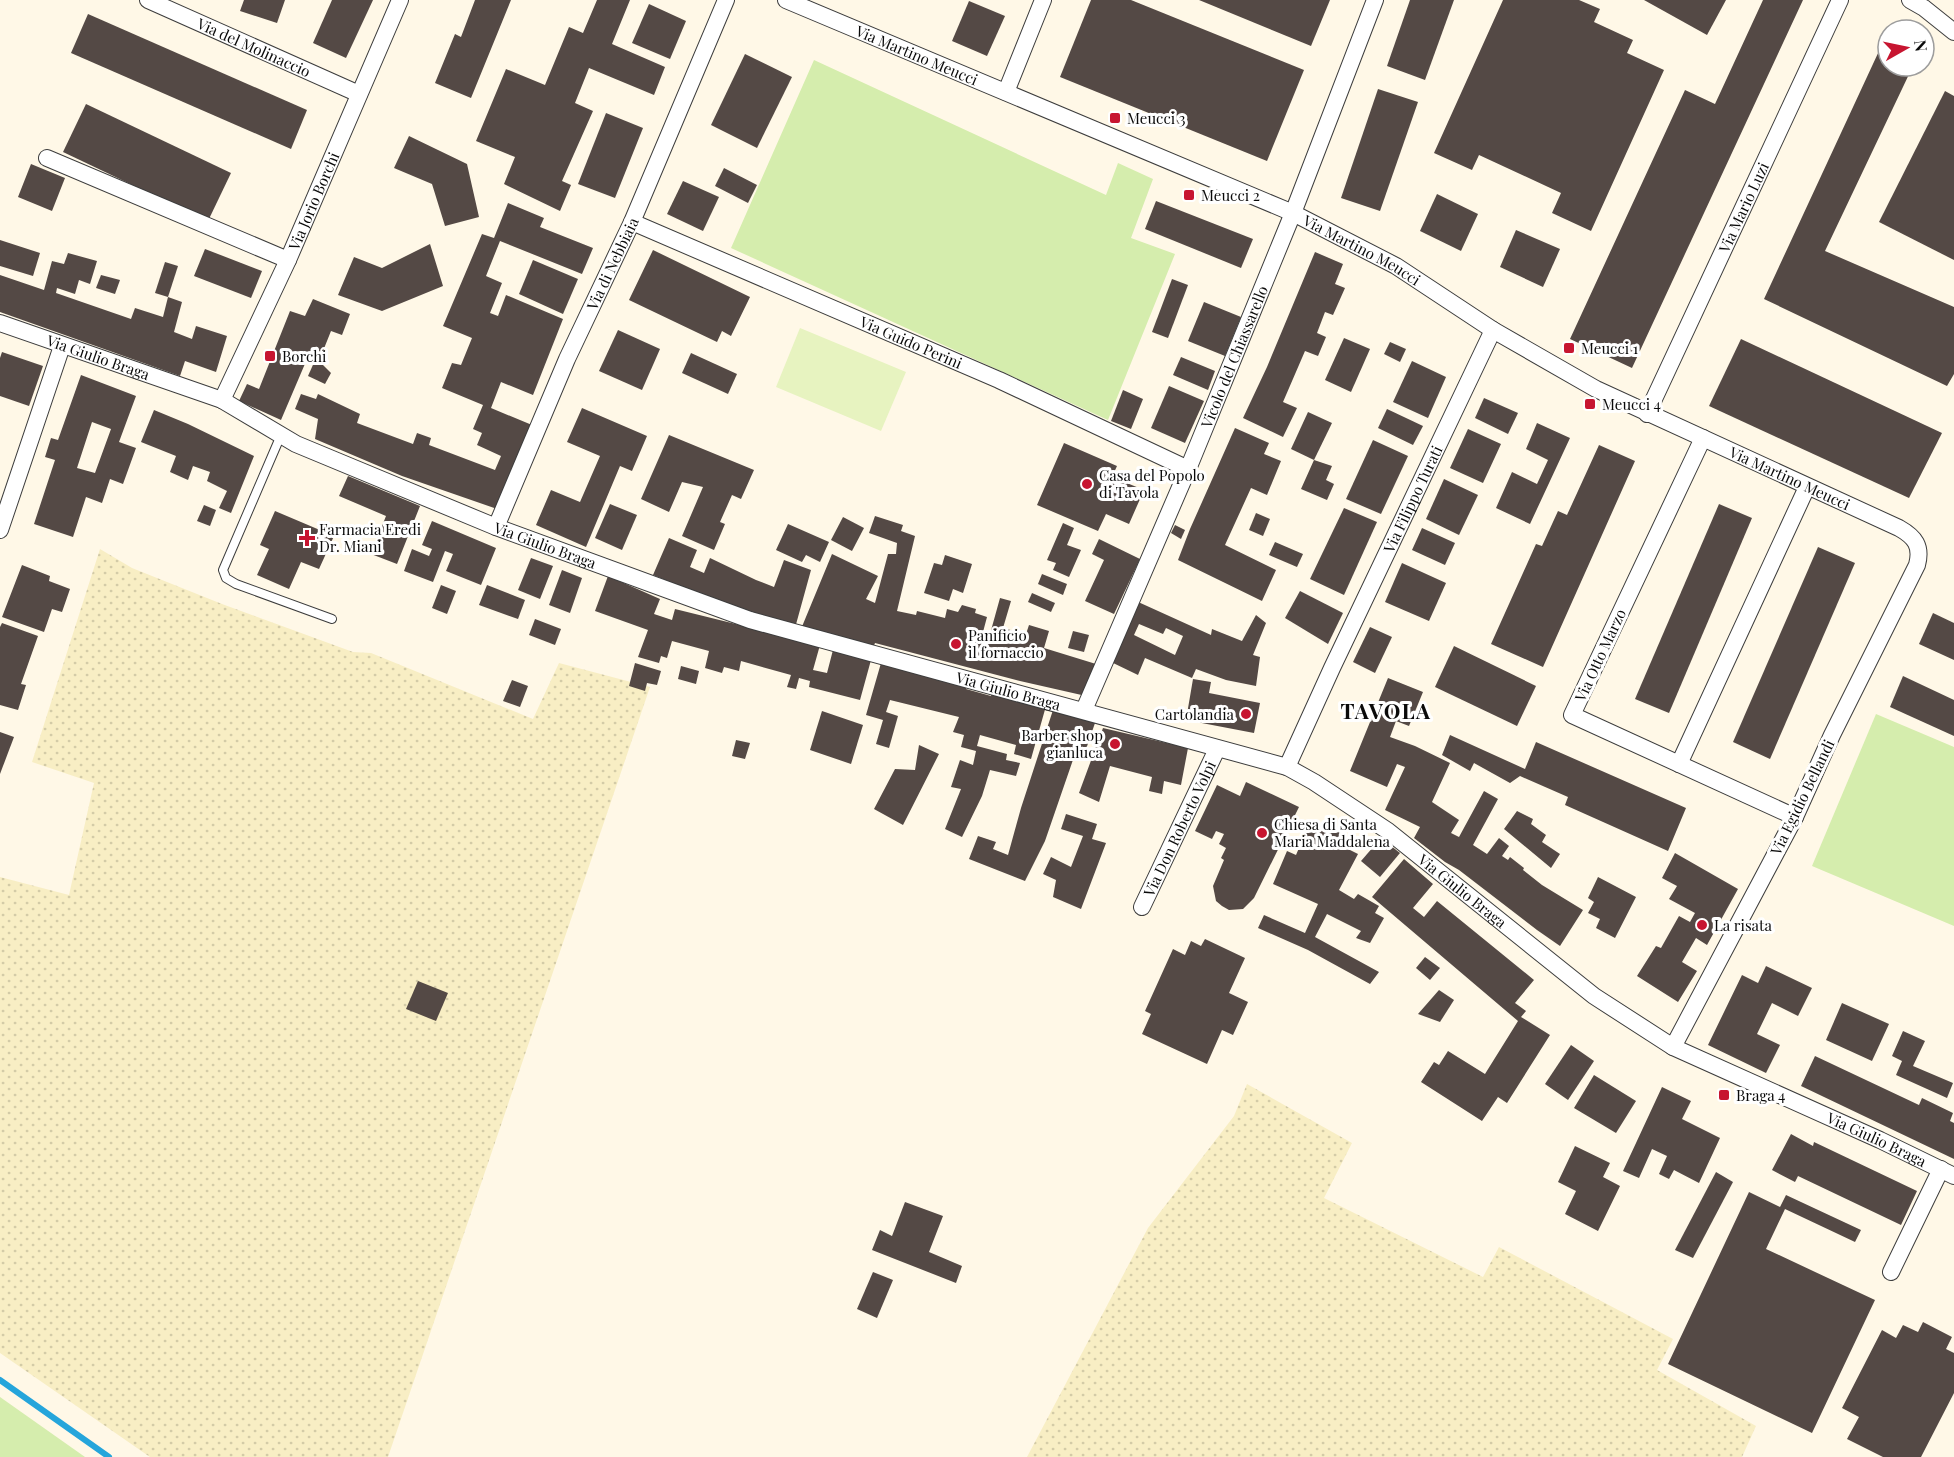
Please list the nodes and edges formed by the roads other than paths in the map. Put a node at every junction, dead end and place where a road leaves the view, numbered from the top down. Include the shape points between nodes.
1 (148, 0) edge
2 (400, 0) edge
3 (726, 0) edge
4 (786, 0) edge
5 (1043, 0) edge
6 (1375, 0) edge
7 (1840, 0) edge
8 (1910, 0) edge
9 (1954, 32) edge
10 (1006, 92) junction
11 (359, 94) junction
12 (47, 158) dead end
13 (1293, 213) junction
14 (632, 222) junction
15 (288, 260) junction
16 (0, 323) edge
17 (1493, 330) junction
18 (62, 345) junction
19 (222, 400) junction
20 (1647, 414) junction
21 (281, 435) junction
22 (1703, 438) junction
23 (1188, 469) junction
24 (1807, 487) junction
25 (496, 527) junction
26 (0, 530) edge
27 (1917, 542) joint
28 (332, 619) dead end
29 (1084, 710) junction
30 (1217, 749) junction
31 (1679, 764) junction
32 (1287, 767) junction
33 (1795, 817) junction
34 (1142, 907) dead end
35 (1673, 1047) junction
36 (1947, 1172) edge
37 (1891, 1272) dead end

1 - 11 street, Via del Molinaccio
2 - 11 street, Via Jorio Borchi
3 - 14 street, Via di Nebbiaia
4 - 10 street, Via Martino Meucci
5 - 10 street
6 - 13 street, Vicolo del Chiassarello
7 - 20 street, Via Mario Luzi
8 - 9 street
10 - 13 street, Via Martino Meucci
11 - 15 street, Via Jorio Borchi
12 - 15 street
13 - 17 street, Via Martino Meucci via 1396,266
13 - 23 street, Vicolo del Chiassarello
14 - 23 street, Via Guido Perini via 999,380
14 - 25 street, Via di Nebbiaia via 567,359
15 - 19 street, Via Jorio Borchi
16 - 18 street, Via Giulio Braga
17 - 20 street, Via Martino Meucci
17 - 32 street, Via Filippo Turati
18 - 19 street, Via Giulio Braga
18 - 26 street
19 - 21 street, Via Giulio Braga
20 - 22 street, Via Martino Meucci
21 - 25 street, Via Giulio Braga
21 - 28 lane via 223,570 226,578 236,584
22 - 24 street, Via Martino Meucci
22 - 31 street, Via Otto Marzo via 1572,715
23 - 29 street, Vicolo del Chiassarello
24 - 27 street, Via Martino Meucci via 1899,528
24 - 31 street
25 - 29 street, Via Giulio Braga via 750,620
27 - 33 street, Via Egidio Bellandi via 1917,565
29 - 30 street, Via Giulio Braga
30 - 32 street, Via Giulio Braga
30 - 34 street, Via Don Roberto Volpi
31 - 33 street, Via Otto Marzo
32 - 35 street, Via Giulio Braga via 1388,831 1594,996
33 - 35 street, Via Egidio Bellandi
35 - 36 street, Via Giulio Braga
36 - 37 street

